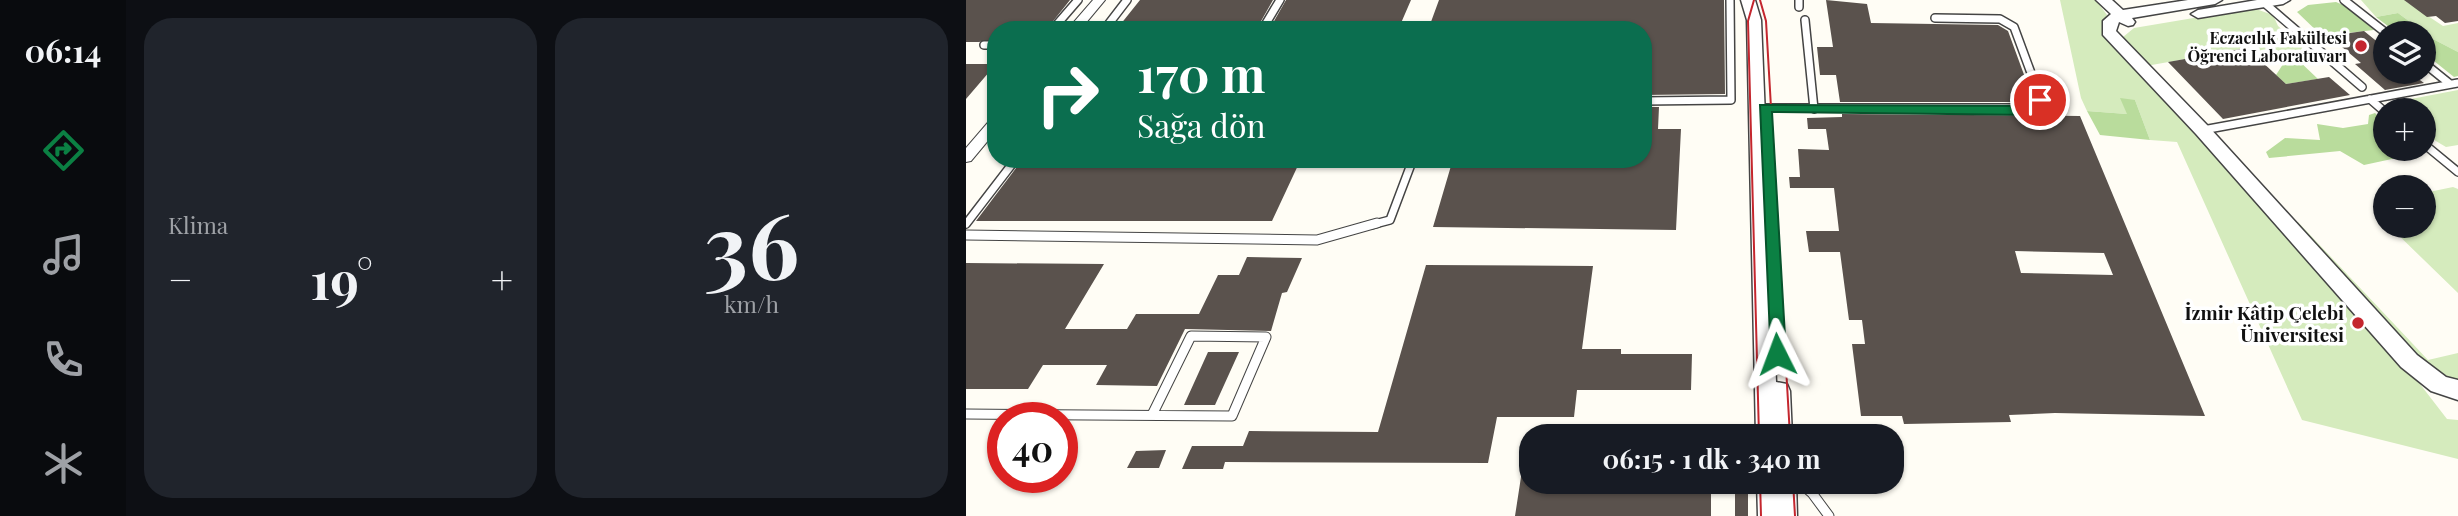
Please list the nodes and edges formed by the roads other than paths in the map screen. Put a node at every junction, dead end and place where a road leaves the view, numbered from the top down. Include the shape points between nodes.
1 (1078, 0) edge
2 (1098, 0) edge
3 (1128, 0) edge
4 (1280, 0) edge
5 (1730, 0) edge
6 (1748, 0) edge
7 (1765, 0) edge
8 (2103, 0) edge
9 (2215, 0) edge
10 (2283, 0) edge
11 (2344, 0) edge
12 (2263, 1) edge
13 (1935, 18) dead end
14 (1805, 20) dead end
15 (2126, 20) junction
16 (1060, 21) edge
17 (1080, 21) edge
18 (1111, 21) edge
19 (1267, 21) edge
20 (2373, 23) edge
21 (2436, 71) edge
22 (2454, 84) edge
23 (2362, 87) dead end
24 (2370, 99) junction
25 (1652, 101) edge
26 (2373, 102) edge
27 (1765, 108) junction
28 (1814, 108) junction
29 (2202, 130) junction
30 (987, 132) edge
31 (2436, 154) edge
32 (966, 157) edge
33 (1009, 168) edge
34 (1410, 168) edge
35 (2458, 172) edge
36 (966, 225) edge
37 (966, 235) edge
38 (2458, 390) edge
39 (966, 414) edge
40 (1152, 415) junction
41 (1768, 424) edge
42 (1780, 424) edge
43 (1769, 494) edge
44 (1784, 494) edge
45 (1813, 494) edge
46 (1770, 516) edge
47 (1785, 516) edge
48 (1829, 516) edge

1 - 16 lane
2 - 17 street
3 - 18 lane
4 - 19 lane
5 - 25 lane via 1731,100
6 - 41 street via 1754,20
7 - 27 street via 1760,21
8 - 15 street
9 - 15 street
10 - 12 street
11 - 20 lane
12 - 15 street
12 - 23 lane
13 - 28 lane via 2009,22 2040,100 2038,108
14 - 28 lane
15 - 29 street via 2120,35 2126,51
21 - 22 lane
22 - 24 lane
24 - 26 lane
24 - 29 lane
27 - 28 lane
27 - 42 street
29 - 38 street via 2409,361 2439,384
30 - 32 street
31 - 35 lane
33 - 36 lane
34 - 37 lane via 1390,220 1317,240
39 - 40 lane
40 - 40 lane via 1191,336 1265,337 1231,416
43 - 46 street
44 - 47 street
45 - 48 lane

